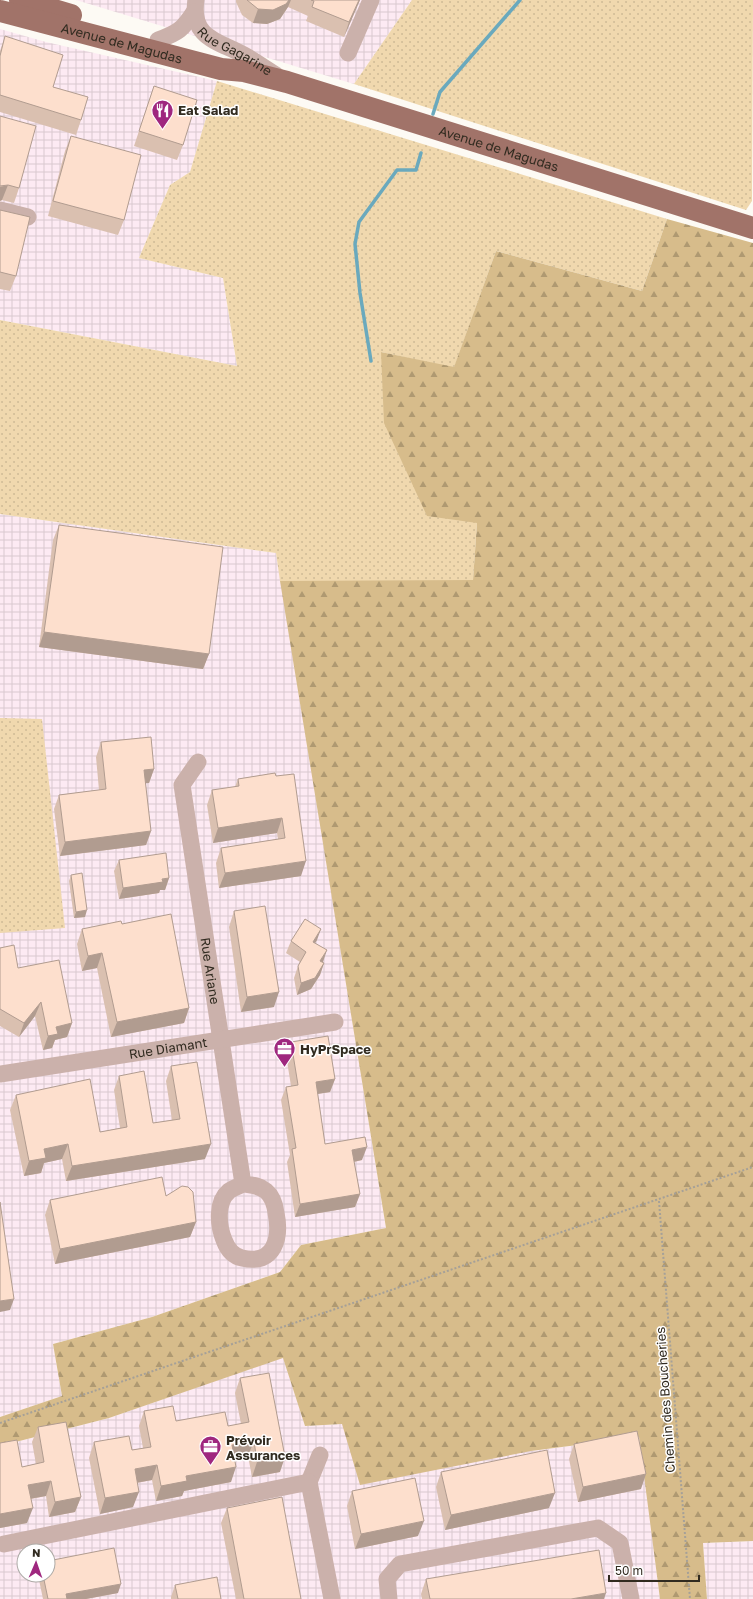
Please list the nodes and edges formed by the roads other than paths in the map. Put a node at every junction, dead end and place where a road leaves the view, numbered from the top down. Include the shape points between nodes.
1 (20, 0) edge
2 (371, 0) edge
3 (195, 6) edge
4 (0, 11) edge
5 (158, 40) junction
6 (348, 53) dead end
7 (244, 71) junction
8 (287, 82) junction
9 (0, 210) edge
10 (28, 217) edge
11 (753, 228) edge
12 (198, 762) dead end
13 (336, 1022) dead end
14 (221, 1040) junction
15 (0, 1074) edge
16 (243, 1184) junction
17 (320, 1455) dead end
18 (309, 1482) junction
19 (4, 1544) dead end
20 (332, 1599) edge
21 (390, 1599) edge
22 (631, 1599) edge

1 - 5 main road, Avenue de Magudas
2 - 6 street
3 - 5 street, Rue Gagarine via 184,28
3 - 8 street, Rue Gagarine via 200,28 211,41 244,55
4 - 7 main road, Avenue de Magudas via 221,69
5 - 7 main road, Avenue de Magudas via 223,59
7 - 8 main road, Avenue de Magudas
8 - 11 main road, Avenue de Magudas
9 - 10 street
12 - 14 street, Rue Ariane via 182,785
13 - 14 street, Rue Diamant
14 - 15 street, Rue Diamant
14 - 16 street, Rue Ariane
16 - 16 street via 256,1185 265,1190 270,1196 279,1226 277,1240 272,1249 257,1258 240,1257 232,1253 222,1236 219,1211 221,1201 230,1190
17 - 18 street
18 - 19 street
18 - 20 street
21 - 22 street via 387,1580 400,1564 598,1528 620,1543

